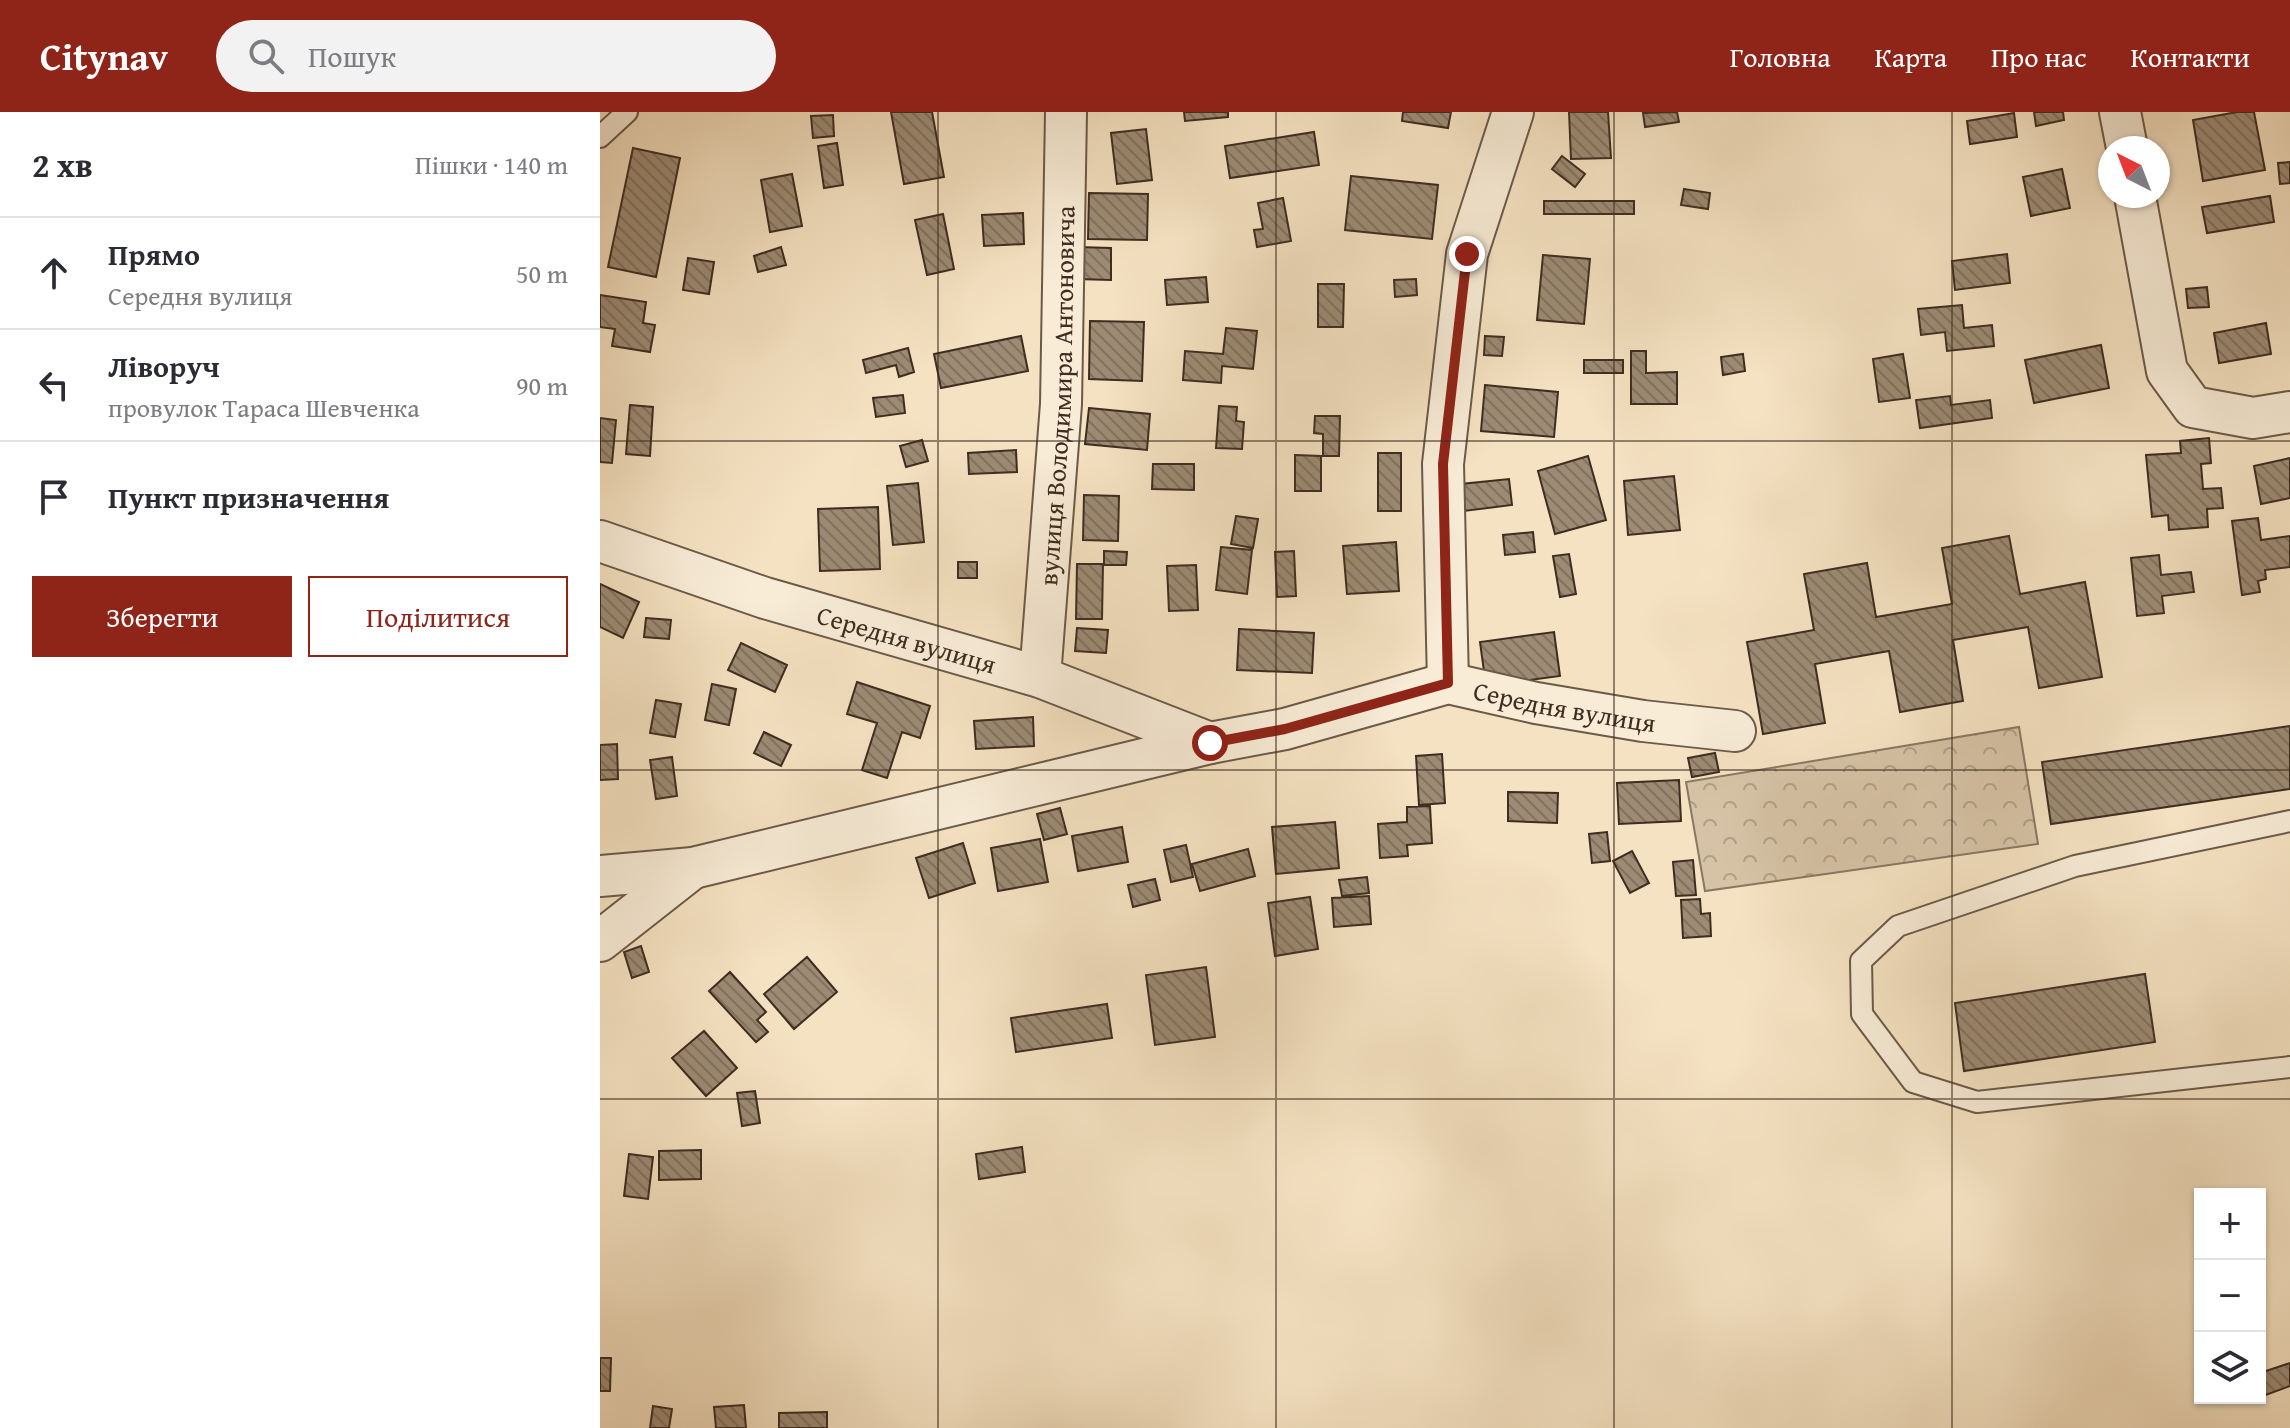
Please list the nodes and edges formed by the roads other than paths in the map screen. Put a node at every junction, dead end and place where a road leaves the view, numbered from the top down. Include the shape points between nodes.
1 (627, 112) edge
2 (1066, 112) edge
3 (1513, 112) edge
4 (2120, 112) edge
5 (2125, 136) edge
6 (600, 137) edge
7 (2137, 208) edge
8 (2290, 412) edge
9 (600, 541) edge
10 (1040, 677) junction
11 (1448, 683) junction
12 (1735, 731) dead end
13 (1210, 743) junction
14 (2290, 821) edge
15 (693, 868) junction
16 (600, 876) edge
17 (600, 941) edge
18 (2290, 1067) edge

1 - 6 lane
2 - 10 street, вулиця Володимира Антоновича via 1061,404
3 - 11 street via 1467,254 1445,449
4 - 5 street
7 - 8 street via 2167,371 2193,407 2253,418
9 - 10 street, Середня вулиця via 765,598
10 - 13 street, Середня вулиця
11 - 12 street, Середня вулиця via 1567,709
11 - 13 street, Середня вулиця via 1285,729
13 - 15 street, Середня вулиця
14 - 18 lane via 2075,866 1898,926 1861,961 1862,1014 1913,1082 1977,1102
15 - 16 street, Середня вулиця
15 - 17 street

